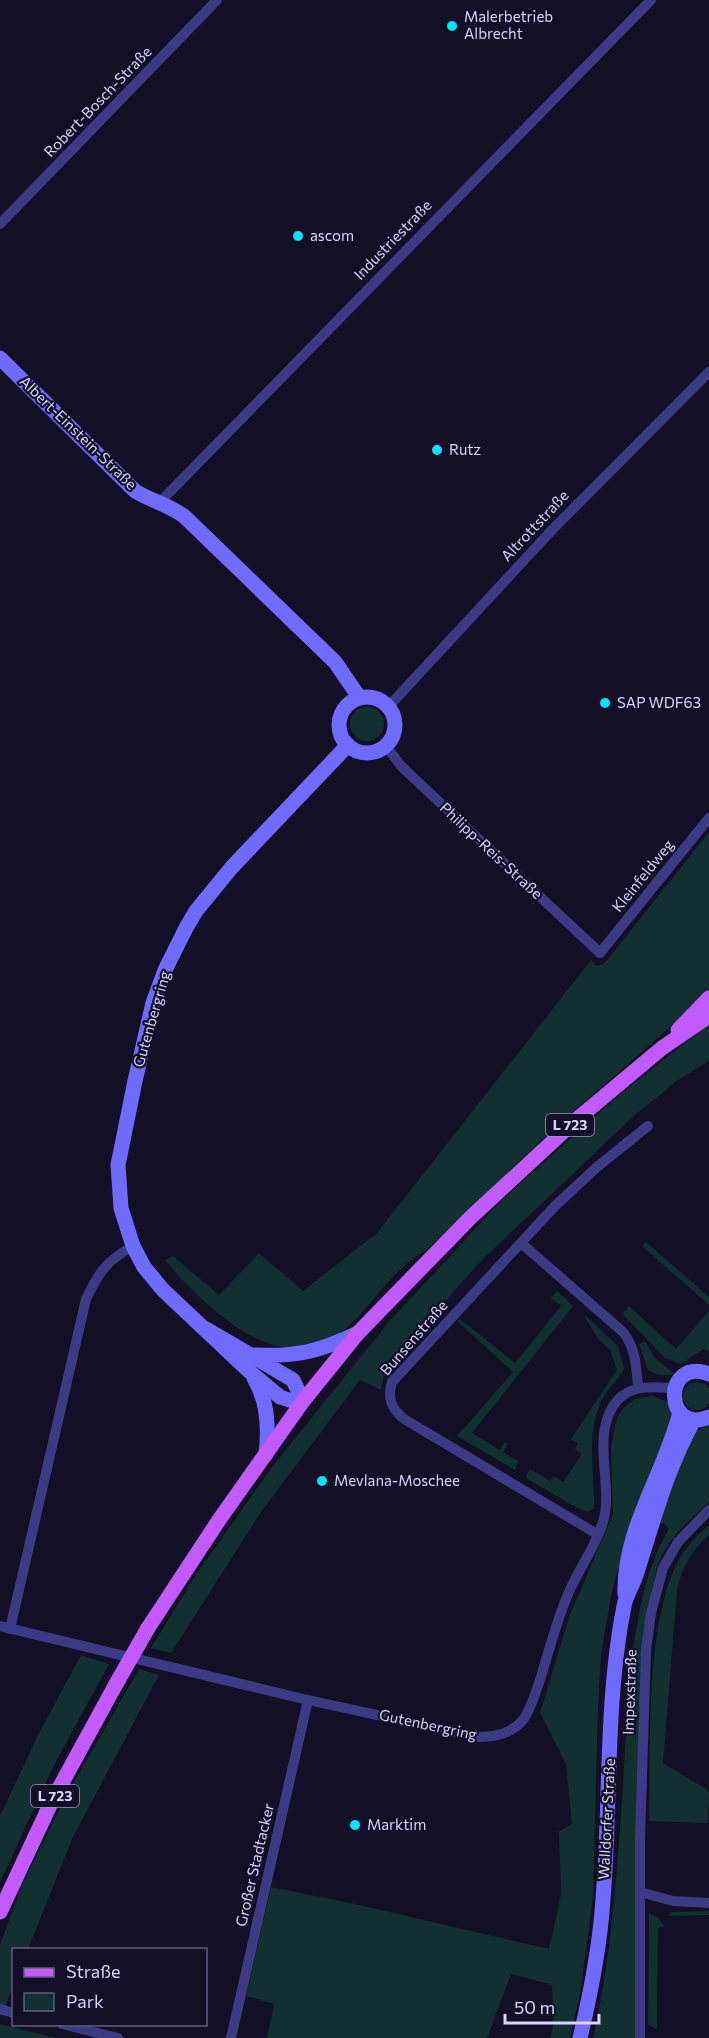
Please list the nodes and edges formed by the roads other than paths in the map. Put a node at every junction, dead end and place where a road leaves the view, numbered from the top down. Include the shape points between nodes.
1 (217, 0) edge
2 (651, 0) edge
3 (0, 224) edge
4 (0, 358) edge
5 (709, 372) edge
6 (159, 503) junction
7 (359, 697) junction
8 (389, 705) junction
9 (348, 745) junction
10 (386, 746) junction
11 (709, 818) edge
12 (600, 953) joint
13 (709, 998) edge
14 (709, 1016) edge
15 (662, 1048) junction
16 (648, 1126) dead end
17 (521, 1243) junction
18 (133, 1246) junction
19 (206, 1329) junction
20 (358, 1333) junction
21 (252, 1355) junction
22 (249, 1371) junction
23 (709, 1374) edge
24 (638, 1387) junction
25 (675, 1388) junction
26 (303, 1401) junction
27 (680, 1412) junction
28 (702, 1418) edge
29 (266, 1454) junction
30 (709, 1510) edge
31 (597, 1534) junction
32 (626, 1600) junction
33 (5, 1628) edge
34 (308, 1700) junction
35 (640, 1892) junction
36 (709, 1903) edge
37 (0, 1912) edge
38 (66, 2026) edge
39 (118, 2038) edge
40 (231, 2038) edge
41 (580, 2038) edge
42 (640, 2038) edge

1 - 3 street, Robert-Bosch-Straße
2 - 6 street, Industriestraße
4 - 6 street, Albert-Einstein-Straße via 135,491
5 - 8 street, Altrottstraße via 558,523
6 - 7 street via 185,517 335,662
7 - 8 street via 375,697
7 - 9 street via 343,709 340,718 339,728
8 - 10 street via 396,726
9 - 10 street via 362,753
9 - 18 street, Gutenbergring via 244,854 196,911 165,970 151,1015 118,1165 121,1208
10 - 12 street, Philipp-Reis-Straße via 402,767
11 - 12 street, Kleinfeldweg
13 - 15 main road, L 723
14 - 15 main road, L 723
15 - 20 main road, L 723 via 490,1199
16 - 17 street, Bunsenstraße via 597,1167
17 - 24 street via 623,1332 636,1357
17 - 31 street, Bunsenstraße via 392,1382 390,1400 404,1419
18 - 19 street, Gutenbergring via 163,1290
18 - 33 street, Gutenbergring via 100,1271 86,1299
19 - 21 street, Gutenbergring
19 - 22 street, Gutenbergring
20 - 21 street via 305,1354
20 - 26 main road, L 723
21 - 26 street, Gutenbergring via 293,1380
22 - 26 street, Gutenbergring via 280,1397
22 - 29 street via 265,1408
23 - 25 street via 689,1373
24 - 25 street
24 - 31 street, Gutenbergring via 621,1397 608,1418 604,1447 605,1513
25 - 27 street via 673,1396
26 - 29 main road, L 723
27 - 28 street
27 - 32 street, Walldorfer Straße via 639,1520 625,1573
28 - 32 street, Walldorfer Straße via 679,1447
29 - 37 main road, L 723, bridge via 148,1628 51,1803
30 - 35 street, Impexstraße via 671,1553 658,1582 651,1613 646,1650
31 - 34 street, Gutenbergring via 560,1613 531,1708 509,1731 478,1737
32 - 41 street, Walldorfer Straße via 616,1657 603,1899
33 - 34 street, Gutenbergring
34 - 40 street, Großer Stadtacker
35 - 36 street via 673,1901
35 - 42 street, Impexstraße
38 - 39 street

